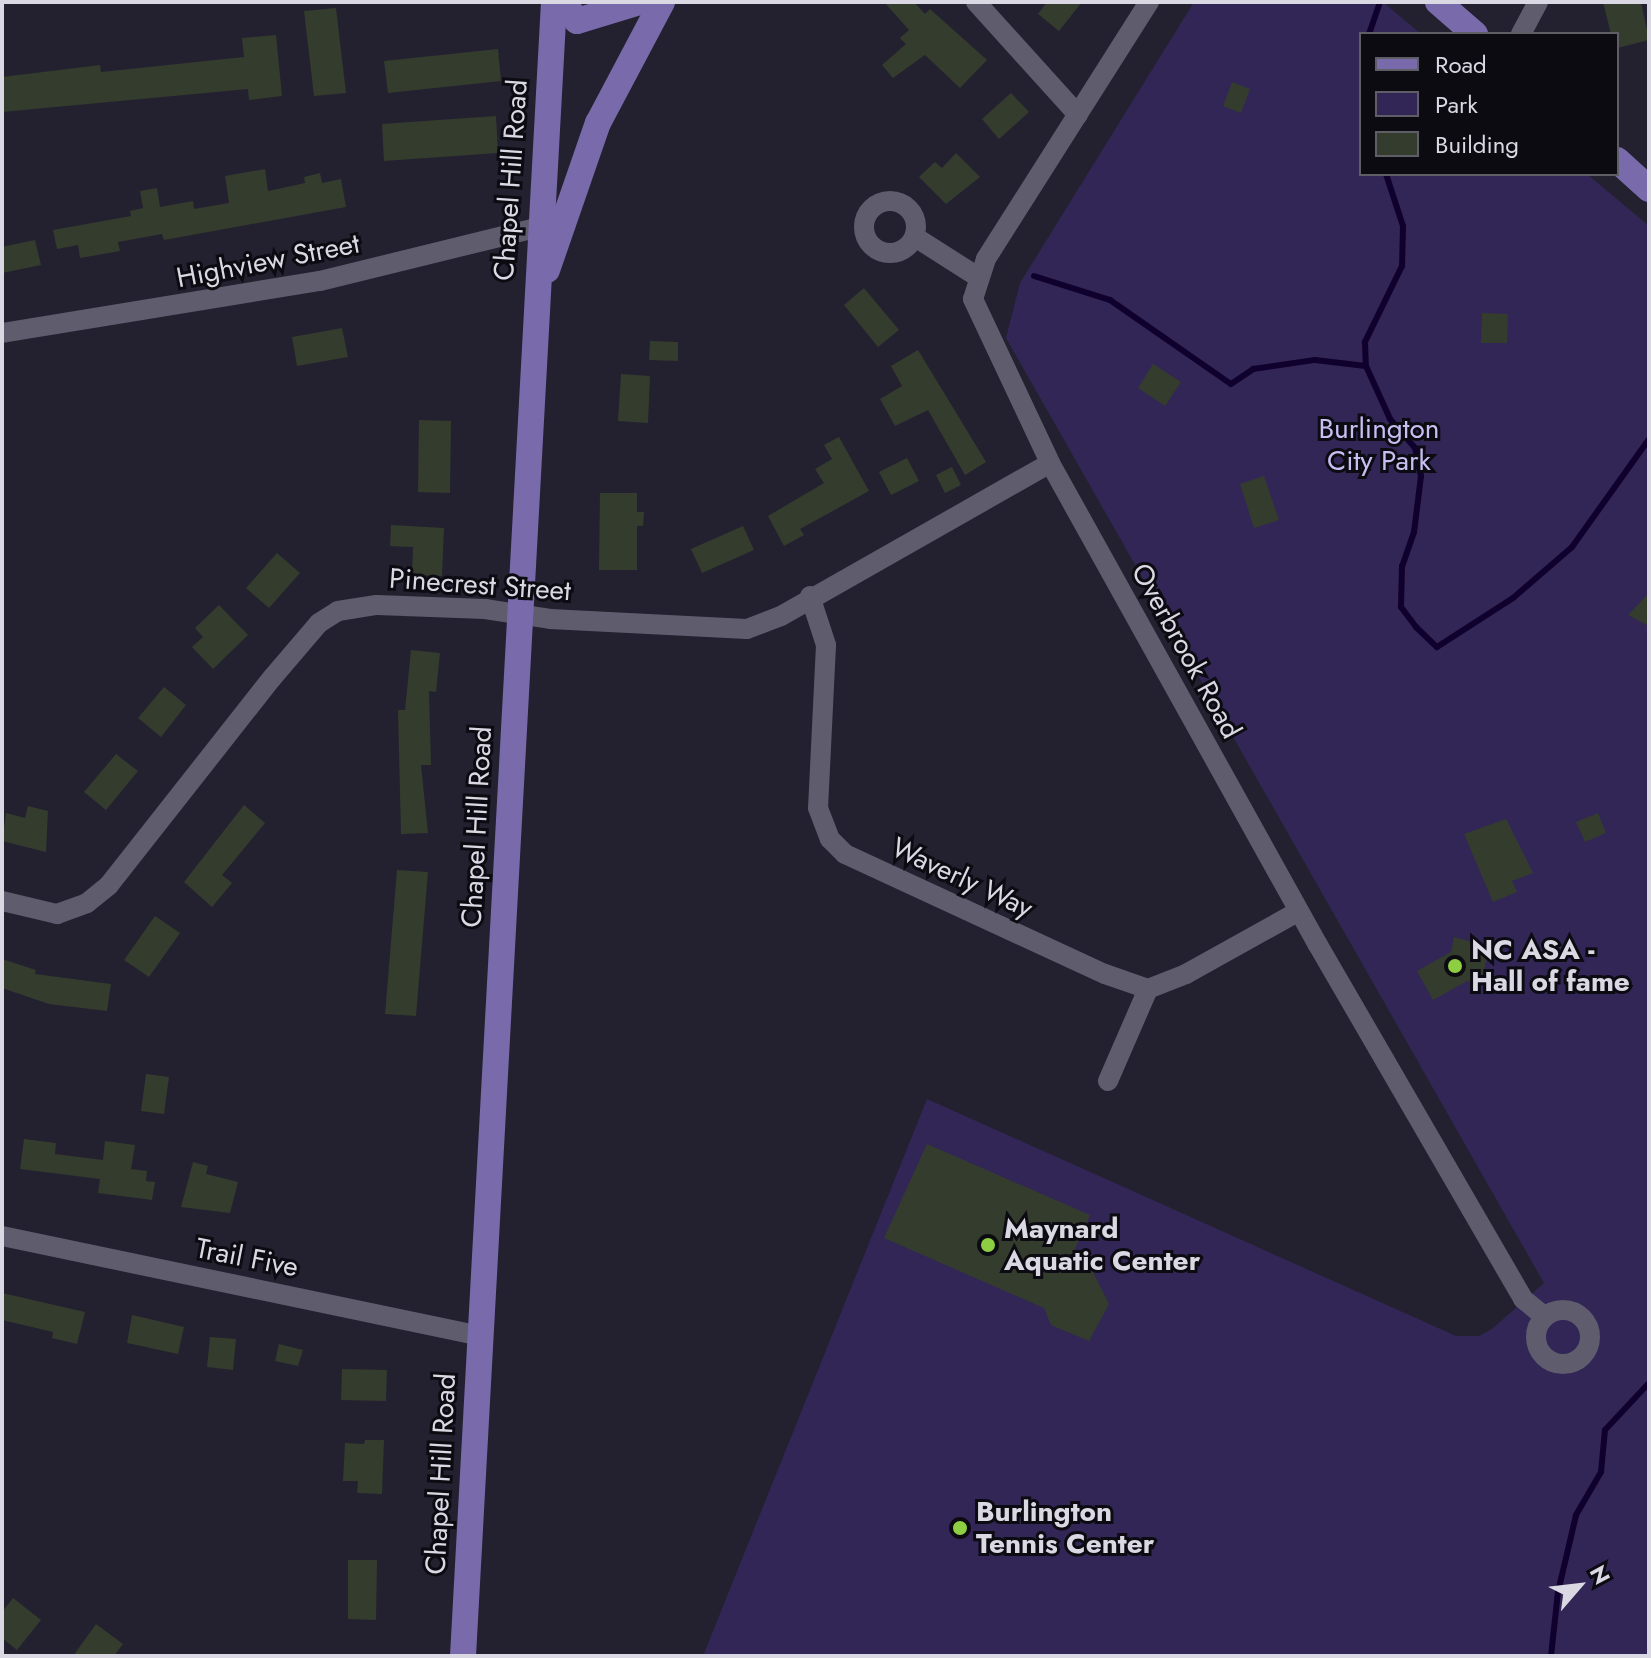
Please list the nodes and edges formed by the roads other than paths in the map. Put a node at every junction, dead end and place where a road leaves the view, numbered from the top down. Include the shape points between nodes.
1 (554, 2) edge
2 (564, 2) edge
3 (640, 2) edge
4 (662, 2) edge
5 (976, 2) edge
6 (1149, 2) edge
7 (1438, 2) edge
8 (1538, 2) edge
9 (1473, 32) edge
10 (1522, 32) edge
11 (1078, 115) junction
12 (1619, 162) edge
13 (1649, 189) edge
14 (540, 227) junction
15 (915, 237) dead end
16 (978, 277) junction
17 (536, 300) junction
18 (2, 333) edge
19 (1050, 463) junction
20 (810, 596) junction
21 (520, 615) junction
22 (2, 901) edge
23 (1299, 911) junction
24 (1148, 989) junction
25 (1108, 1081) dead end
26 (2, 1236) edge
27 (1545, 1317) dead end
28 (480, 1336) junction
29 (463, 1656) edge

1 - 14 main road, Chapel Hill Road
2 - 3 main road via 577,21
4 - 17 main road via 598,123
5 - 11 street
6 - 11 street
7 - 9 main road
8 - 10 street
11 - 16 street
12 - 13 main road
14 - 17 main road, Chapel Hill Road
14 - 18 street, Highview Street via 320,281
15 - 16 street
16 - 19 street, Overbrook Road via 973,299
17 - 21 main road, Chapel Hill Road
19 - 20 street, Pinecrest Street
19 - 23 street, Overbrook Road
20 - 21 street, Pinecrest Street via 781,616 747,629
20 - 24 street, Waverly Way via 826,645 818,808 830,839 845,854 884,874
21 - 22 street, Pinecrest Street via 377,605 338,611 319,623 272,678 109,885 87,903 57,914
21 - 28 main road, Chapel Hill Road
23 - 24 street via 1186,974
23 - 27 street, Overbrook Road via 1523,1299
24 - 25 street
26 - 28 street, Trail Five
28 - 29 main road, Chapel Hill Road

